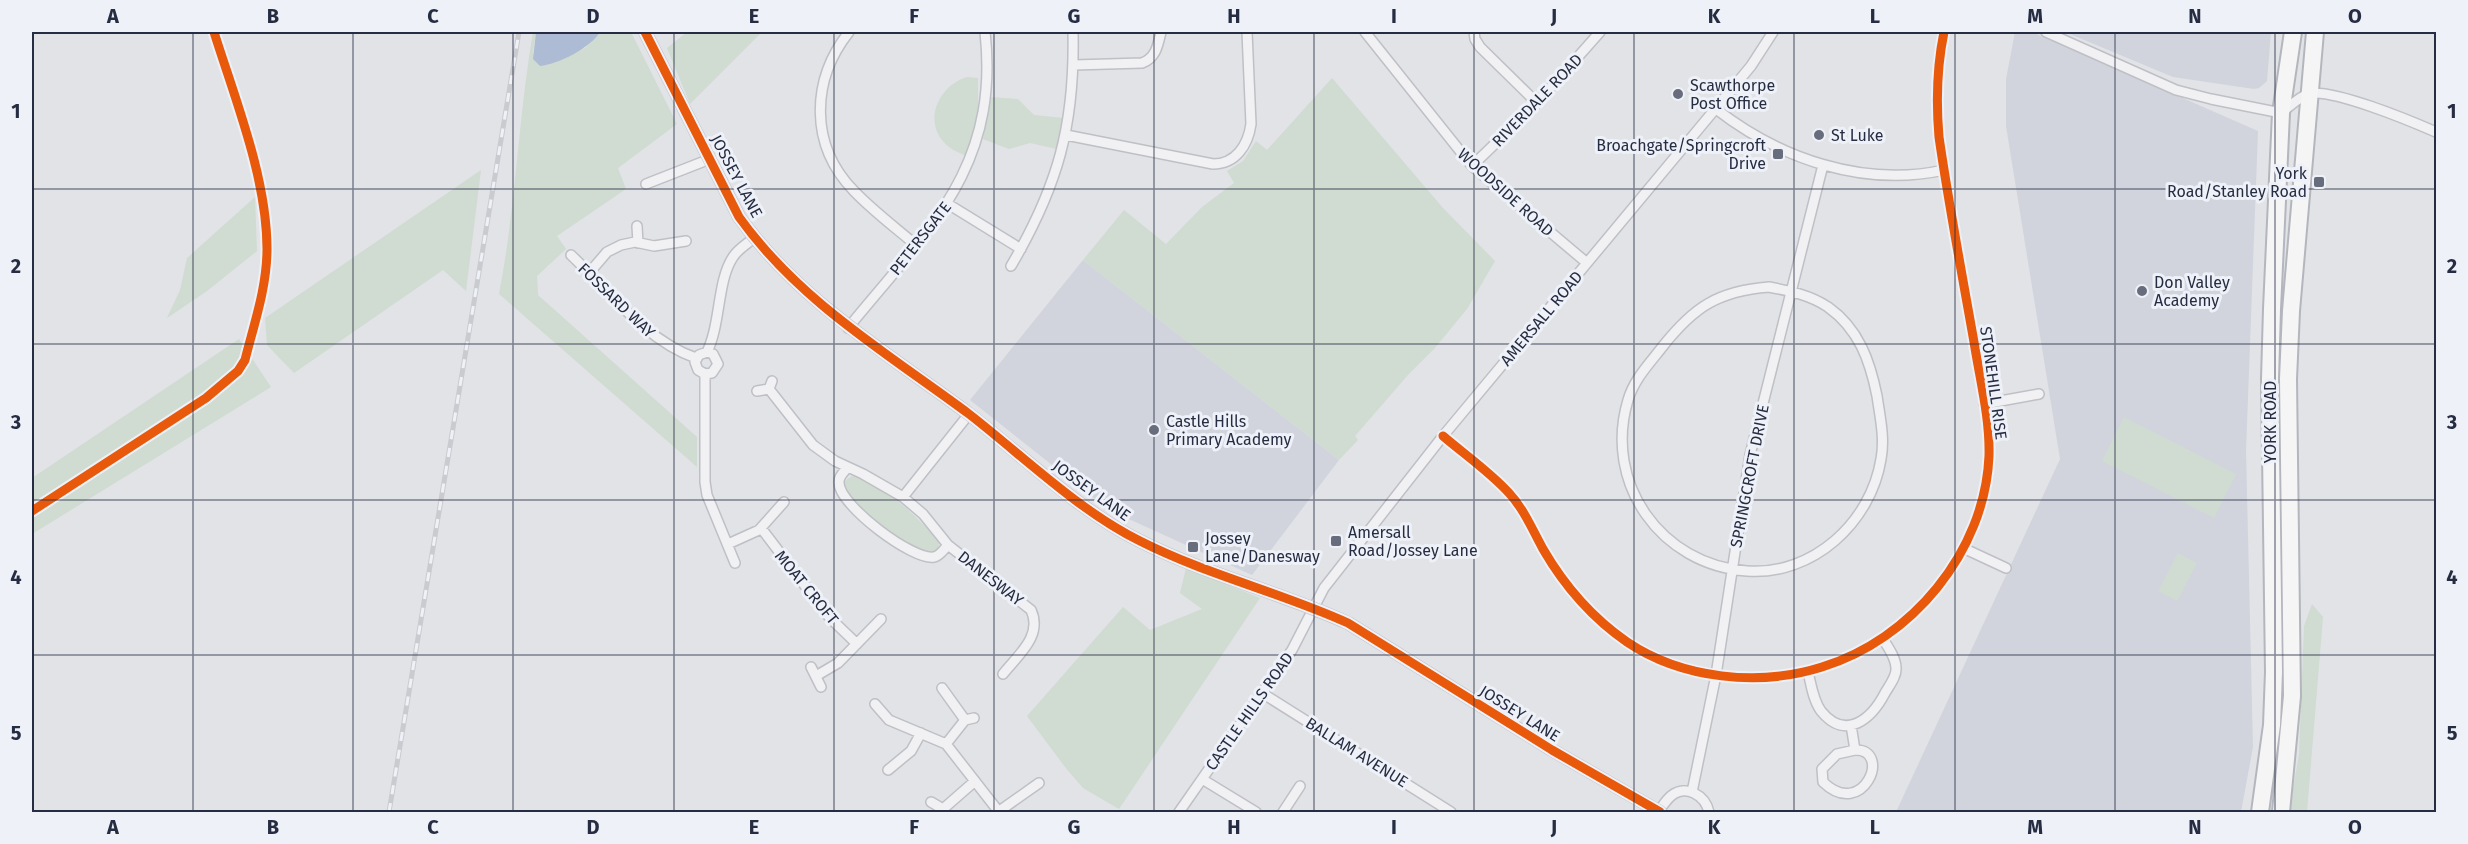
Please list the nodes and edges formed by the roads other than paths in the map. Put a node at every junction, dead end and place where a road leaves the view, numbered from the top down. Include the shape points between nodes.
1 (645, 32) edge
2 (849, 32) edge
3 (986, 32) edge
4 (1073, 32) edge
5 (1161, 32) edge
6 (1246, 32) edge
7 (1365, 32) edge
8 (1474, 32) edge
9 (1600, 32) edge
10 (1773, 32) edge
11 (1944, 32) edge
12 (2046, 32) edge
13 (2293, 32) edge
14 (2315, 32) edge
15 (1074, 65) junction
16 (2309, 94) junction
17 (1537, 103) junction
18 (1716, 109) junction
19 (2282, 113) junction
20 (2436, 132) edge
21 (1066, 135) junction
22 (710, 159) junction
23 (1823, 165) junction
24 (1472, 166) junction
25 (1944, 171) junction
26 (646, 184) dead end
27 (948, 204) junction
28 (637, 226) dead end
29 (754, 238) junction
30 (686, 242) dead end
31 (638, 243) junction
32 (916, 246) junction
33 (1021, 249) junction
34 (571, 255) dead end
35 (1587, 263) junction
36 (1011, 266) dead end
37 (589, 273) junction
38 (1792, 291) junction
39 (848, 328) junction
40 (707, 352) junction
41 (696, 358) junction
42 (705, 374) junction
43 (757, 391) dead end
44 (2039, 394) dead end
45 (1984, 404) junction
46 (969, 414) junction
47 (1443, 436) junction
48 (848, 467) junction
49 (903, 497) junction
50 (784, 502) dead end
51 (761, 528) junction
52 (728, 544) junction
53 (948, 545) junction
54 (1963, 548) junction
55 (735, 563) dead end
56 (2006, 568) dead end
57 (1732, 569) junction
58 (1313, 607) junction
59 (881, 619) dead end
60 (1883, 639) junction
61 (857, 644) junction
62 (1808, 672) junction
63 (1003, 674) dead end
64 (1716, 675) junction
65 (821, 687) dead end
66 (942, 688) dead end
67 (1262, 693) junction
68 (875, 704) dead end
69 (1851, 725) junction
70 (921, 733) junction
71 (946, 744) junction
72 (1855, 750) junction
73 (888, 770) dead end
74 (1202, 778) junction
75 (975, 781) junction
76 (1040, 783) dead end
77 (1300, 786) dead end
78 (1692, 792) junction
79 (931, 802) dead end
80 (944, 811) edge
81 (998, 812) edge
82 (1659, 812) edge
83 (1179, 813) edge
84 (1256, 813) edge
85 (1283, 813) edge
86 (1451, 813) edge
87 (1708, 813) edge
88 (2260, 813) edge
89 (2281, 813) edge

1 - 22 street, JOSSEY LANE
2 - 32 street via 829,62 823,81 820,114 825,143 837,170 854,191
3 - 27 street, PETERSGATE via 987,75 980,128 963,177
4 - 15 street
5 - 15 street via 1149,61
6 - 21 street via 1251,124 1249,138 1233,159 1214,164
7 - 24 street, WOODSIDE ROAD
8 - 17 street via 1480,46
9 - 17 street, RIVERDALE ROAD
10 - 18 street, AMERSALL ROAD
11 - 25 street, STONEHILL RISE via 1937,105
12 - 19 street via 2176,90
13 - 19 highway, YORK ROAD
14 - 16 highway, YORK ROAD
15 - 21 street
16 - 19 street
16 - 20 street via 2344,98
16 - 89 highway, YORK ROAD via 2288,379 2292,696
17 - 24 street, RIVERDALE ROAD
18 - 23 street via 1740,128
18 - 35 street, AMERSALL ROAD
19 - 88 highway, YORK ROAD via 2270,379 2274,672 2272,725
21 - 33 street via 1041,212
22 - 26 street
22 - 29 street, JOSSEY LANE via 729,200
23 - 25 street via 1842,171 1908,176
23 - 38 street, SPRINGCROFT DRIVE
24 - 35 street, WOODSIDE ROAD
25 - 45 street, STONEHILL RISE
27 - 32 street, PETERSGATE
27 - 33 street
28 - 31 street
29 - 39 street, JOSSEY LANE via 785,272
29 - 40 street via 736,252 726,269
30 - 31 street via 654,246
31 - 37 street via 615,248
32 - 39 street, PETERSGATE
33 - 36 street
34 - 37 street, FOSSARD WAY
35 - 47 street, AMERSALL ROAD
37 - 41 street, FOSSARD WAY via 656,338
38 - 57 street, SPRINGCROFT DRIVE via 1750,455
38 - 57 street via 1828,307 1862,346 1873,375 1881,423 1879,470 1854,522 1831,544 1800,562 1782,567 1761,571
38 - 57 street via 1769,287 1732,292 1696,310 1644,370 1628,400 1623,455 1641,508 1661,533 1689,555
39 - 46 street, JOSSEY LANE
40 - 41 street
40 - 42 street via 713,354 718,364 712,373
41 - 42 street via 696,367
42 - 52 street via 705,482
43 - 48 street, DANESWAY via 771,385 813,445
44 - 45 street
45 - 54 street, STONEHILL RISE via 1989,456 1986,479
46 - 49 street
46 - 58 street, JOSSEY LANE via 1054,483 1139,541
47 - 58 street, AMERSALL ROAD
47 - 64 street, STONEHILL RISE via 1509,493 1559,576 1587,611 1651,655
48 - 49 street, DANESWAY
48 - 53 street, DANESWAY via 839,485 866,520 900,544 930,557
49 - 53 street, DANESWAY
50 - 51 street
51 - 52 street
51 - 61 street, MOAT CROFT via 829,617
52 - 55 street
53 - 63 street, DANESWAY via 1025,604 1034,618 1030,642
54 - 56 street
54 - 60 street, STONEHILL RISE via 1930,596
57 - 64 street, SPRINGCROFT DRIVE
58 - 67 street, CASTLE HILLS ROAD via 1292,650
58 - 82 street, JOSSEY LANE via 1376,639
59 - 61 street
60 - 62 street, STONEHILL RISE
60 - 69 street via 1895,661 1896,672 1878,707 1863,722
61 - 65 street via 838,663 813,672
62 - 64 street, STONEHILL RISE via 1751,678
62 - 69 street via 1822,712 1837,723
64 - 78 street, SPRINGCROFT DRIVE
66 - 71 street via 969,719
67 - 74 street, CASTLE HILLS ROAD
67 - 86 street, BALLAM AVENUE
68 - 70 street via 889,720
69 - 72 street
70 - 71 street
70 - 73 street via 910,751
71 - 75 street
72 - 72 street via 1869,754 1873,770 1854,794 1838,794 1823,783 1822,769 1837,754
74 - 83 street, CASTLE HILLS ROAD
74 - 84 street
75 - 80 street
75 - 81 street
76 - 81 street
77 - 85 street
78 - 82 street via 1672,795
78 - 87 street via 1706,803
79 - 80 street

